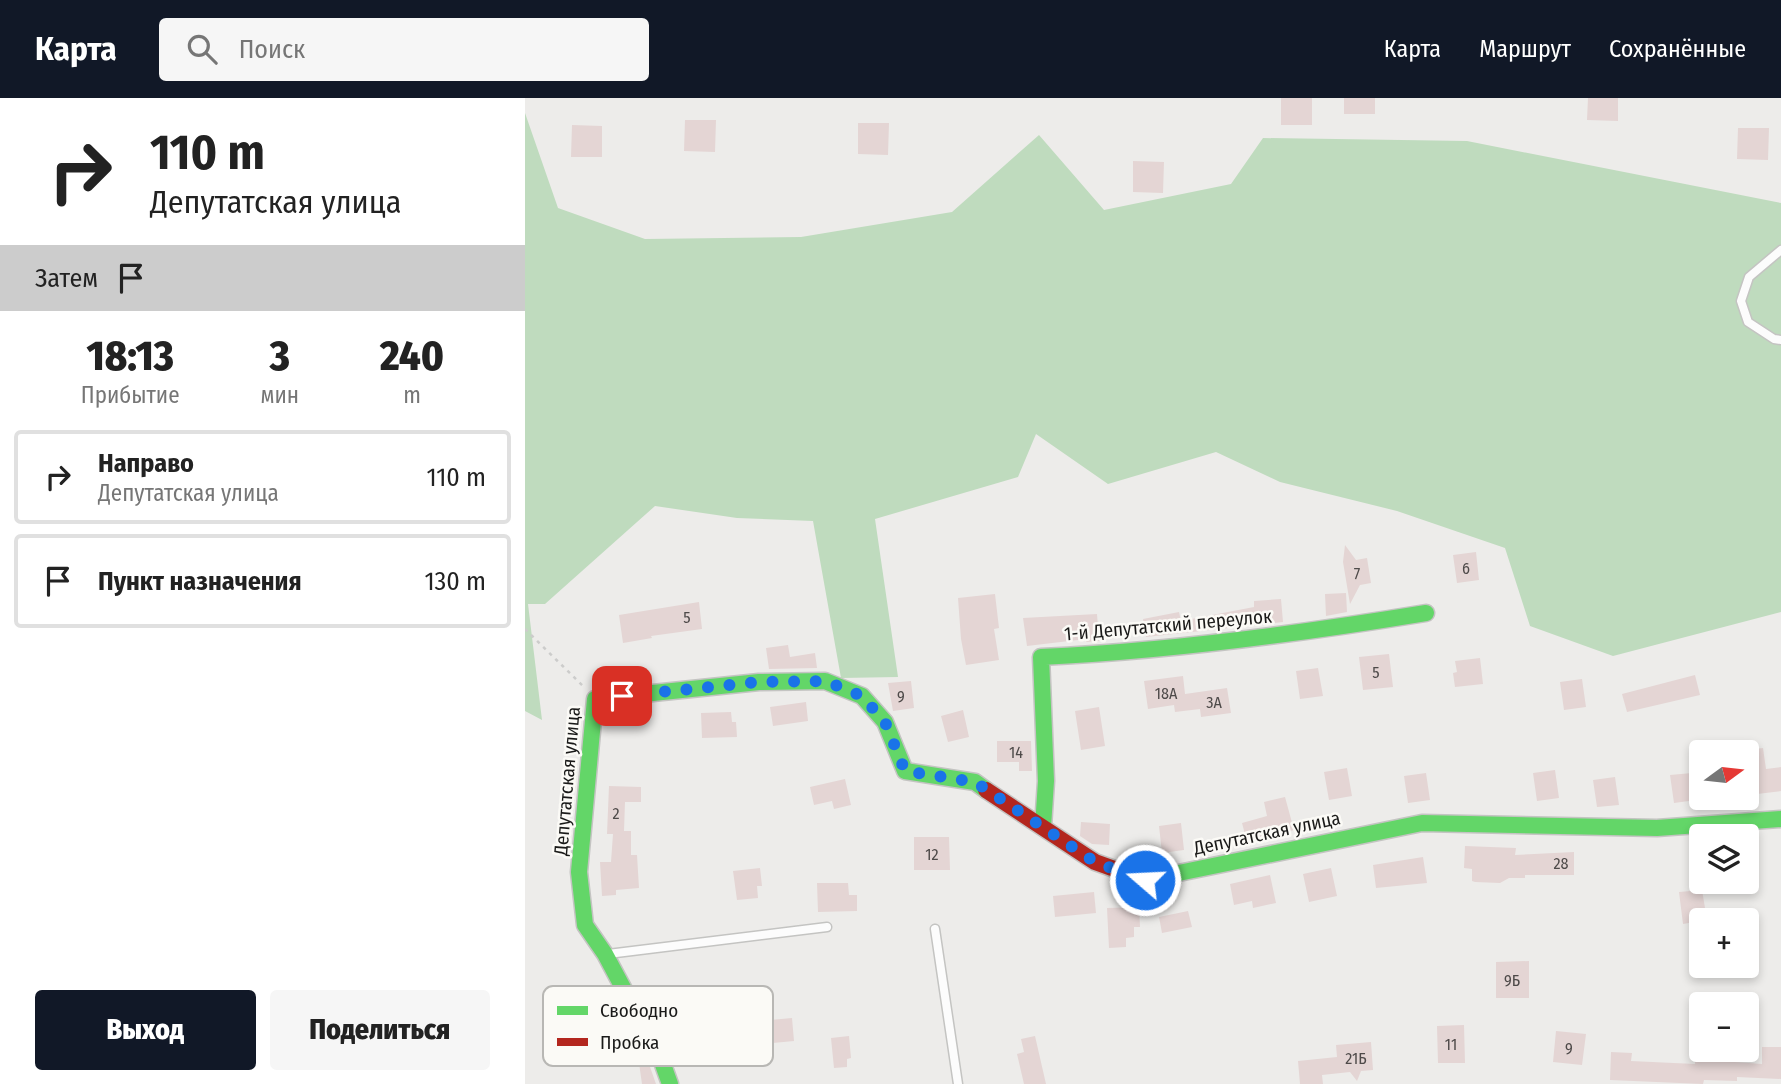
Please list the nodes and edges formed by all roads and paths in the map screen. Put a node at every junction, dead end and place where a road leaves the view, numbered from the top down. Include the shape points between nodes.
1 (1781, 250) edge
2 (1781, 340) edge
3 (1426, 612) dead end
4 (525, 629) edge
5 (595, 699) junction
6 (1781, 819) edge
7 (1043, 827) junction
8 (827, 927) dead end
9 (935, 929) dead end
10 (605, 954) junction
11 (622, 986) edge
12 (664, 1066) edge
13 (670, 1084) edge
14 (958, 1084) edge

1 - 2 lane via 1749,277 1741,301 1748,322
3 - 7 street, 1-й Депутатский переулок via 1187,648 1041,657 1046,781
4 - 5 path
5 - 7 street, Депутатская улица via 759,682 825,681 862,696 885,722 905,771 975,782
5 - 10 street, Депутатская улица via 579,872 585,925
6 - 7 street, Депутатская улица via 1657,828 1422,823 1145,880 1095,862
8 - 10 lane
9 - 14 lane
10 - 11 street, Депутатская улица
12 - 13 street, Депутатская улица

